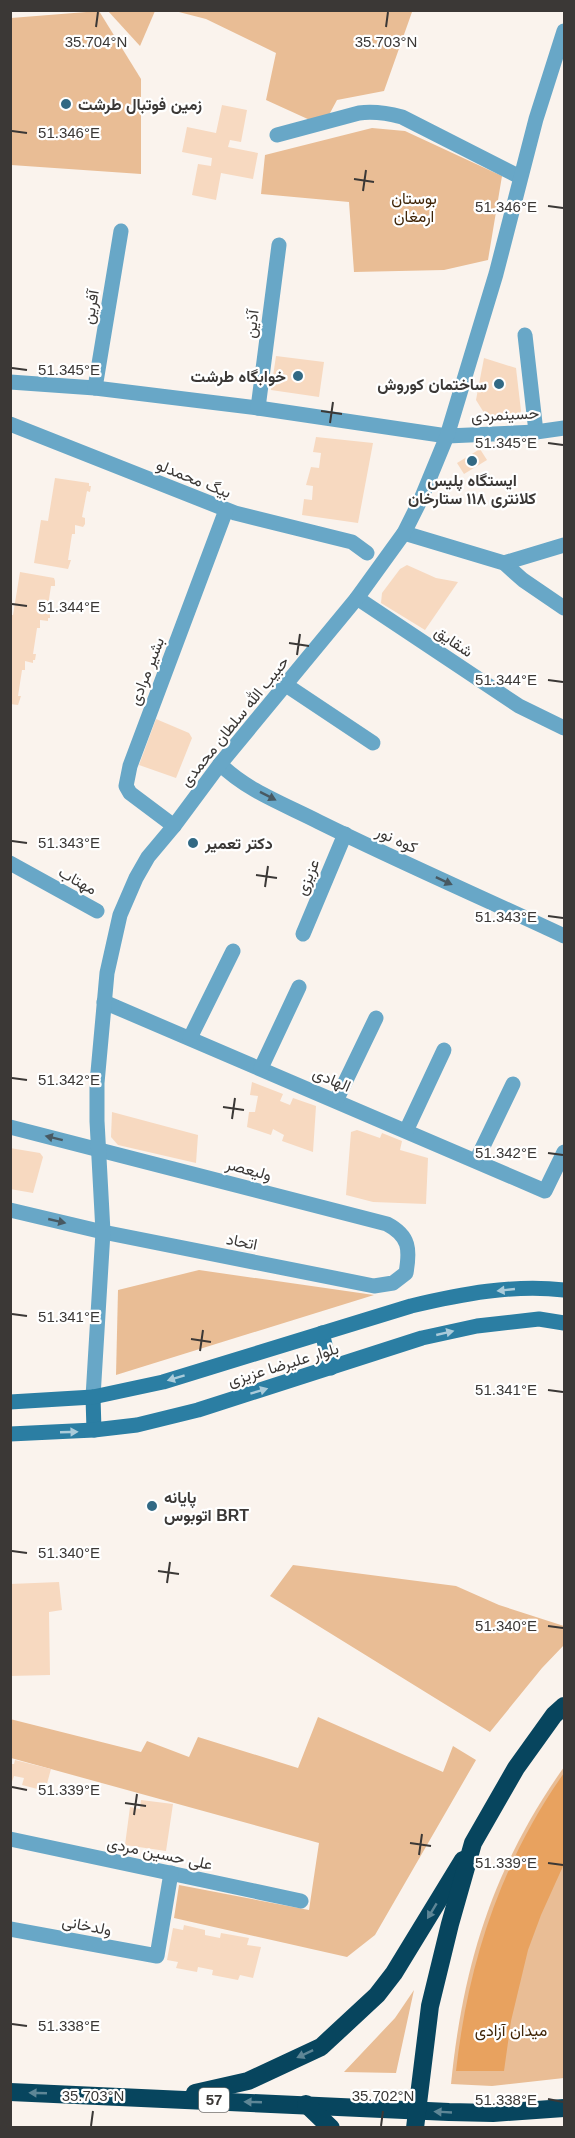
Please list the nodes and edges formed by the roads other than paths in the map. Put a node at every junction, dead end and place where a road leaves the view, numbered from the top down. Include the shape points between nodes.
1 (564, 31) edge
2 (277, 135) dead end
3 (520, 177) junction
4 (121, 231) dead end
5 (279, 245) dead end
6 (525, 335) dead end
7 (10, 382) edge
8 (95, 388) junction
9 (258, 408) junction
10 (10, 424) edge
11 (564, 428) edge
12 (536, 432) junction
13 (447, 436) junction
14 (226, 510) junction
15 (404, 533) junction
16 (564, 545) edge
17 (367, 553) dead end
18 (504, 563) junction
19 (357, 598) junction
20 (564, 608) edge
21 (286, 685) junction
22 (564, 728) edge
23 (373, 742) dead end
24 (220, 764) junction
25 (174, 826) junction
26 (345, 834) junction
27 (10, 863) edge
28 (97, 911) dead end
29 (303, 934) dead end
30 (564, 936) edge
31 (233, 951) dead end
32 (299, 987) dead end
33 (104, 1002) junction
34 (376, 1018) dead end
35 (190, 1038) junction
36 (444, 1050) dead end
37 (261, 1068) junction
38 (513, 1084) dead end
39 (336, 1101) junction
40 (10, 1127) edge
41 (406, 1131) junction
42 (98, 1149) junction
43 (564, 1152) edge
44 (476, 1161) junction
45 (10, 1210) edge
46 (104, 1232) junction
47 (374, 1286) joint
48 (564, 1290) edge
49 (564, 1323) edge
50 (322, 1333) junction
51 (331, 1368) junction
52 (93, 1397) junction
53 (10, 1402) edge
54 (94, 1431) junction
55 (10, 1434) edge
56 (564, 1706) edge
57 (10, 1839) edge
58 (473, 1843) junction
59 (171, 1874) junction
60 (301, 1901) dead end
61 (10, 1929) edge
62 (10, 2092) edge
63 (170, 2098) junction
64 (306, 2104) junction
65 (564, 2109) edge
66 (416, 2119) edge
67 (331, 2127) edge

1 - 3 street, حبیب الله سلطان محمدی
2 - 3 street via 359,113 389,113
3 - 13 street, حبیب الله سلطان محمدی via 496,274
4 - 8 street, آفرین
5 - 9 street, آذین
6 - 12 street
7 - 8 street, حسینمردی
8 - 9 street, حسینمردی
9 - 13 street, حسینمردی
10 - 14 street, بیگ محمدلو
11 - 12 street, حسینمردی
12 - 13 street, حسینمردی
13 - 15 street, حبیب الله سلطان محمدی
14 - 17 street, بیگ محمدلو via 352,542
14 - 25 street, بشیر مرادی via 130,766 126,786
15 - 18 street
15 - 19 street, حبیب الله سلطان محمدی
16 - 18 street
18 - 20 street
19 - 21 street, حبیب الله سلطان محمدی
19 - 22 street, شقایق via 519,706
21 - 23 street
21 - 24 street, حبیب الله سلطان محمدی
24 - 25 street, حبیب الله سلطان محمدی
24 -> 26 street, کوه نور via 261,793
25 - 33 street, حبیب الله سلطان محمدی via 135,878 120,915 106,973
26 - 29 street, عزیزی
26 -> 30 street, کوه نور
27 - 28 street, مهتاب
31 - 35 street
32 - 37 street
33 - 35 street, الهادی
33 - 42 street, حبیب الله سلطان محمدی via 97,1083
34 - 39 street
35 - 37 street, الهادی
36 - 41 street
37 - 39 street, الهادی
38 - 44 street
39 - 41 street, الهادی
42 -> 40 street, ولیعصر
41 - 44 street, الهادی
42 - 46 street, حبیب الله سلطان محمدی
42 - 47 street, ولیعصر via 387,1224 397,1229 408,1246 406,1273 393,1283
43 - 44 street, الهادی via 545,1191
45 -> 46 street, اتحاد
46 - 47 street, اتحاد
46 - 52 street, حبیب الله سلطان محمدی
48 -> 50 main road, بلوار علیرضا عزیزی via 538,1287 467,1294
51 -> 49 main road, بلوار علیرضا عزیزی via 422,1338 477,1326 538,1319
50 - 51 main road
50 -> 52 main road, بلوار علیرضا عزیزی via 163,1382
54 -> 51 main road, بلوار علیرضا عزیزی via 198,1410
52 - 53 main road, بلوار علیرضا عزیزی
52 - 54 main road
55 -> 54 main road, بلوار علیرضا عزیزی
56 - 58 highway via 516,1768
57 - 59 street, علی حسین مردی
58 -> 63 highway via 394,1973 377,1995 321,2047 248,2081
58 - 66 highway via 430,2006
59 - 60 street, علی حسین مردی
59 - 61 street, ولدخانی via 157,1956
63 -> 62 highway, 57
64 -> 63 highway, 57
64 - 66 highway, 57
64 - 67 highway
65 -> 66 highway

